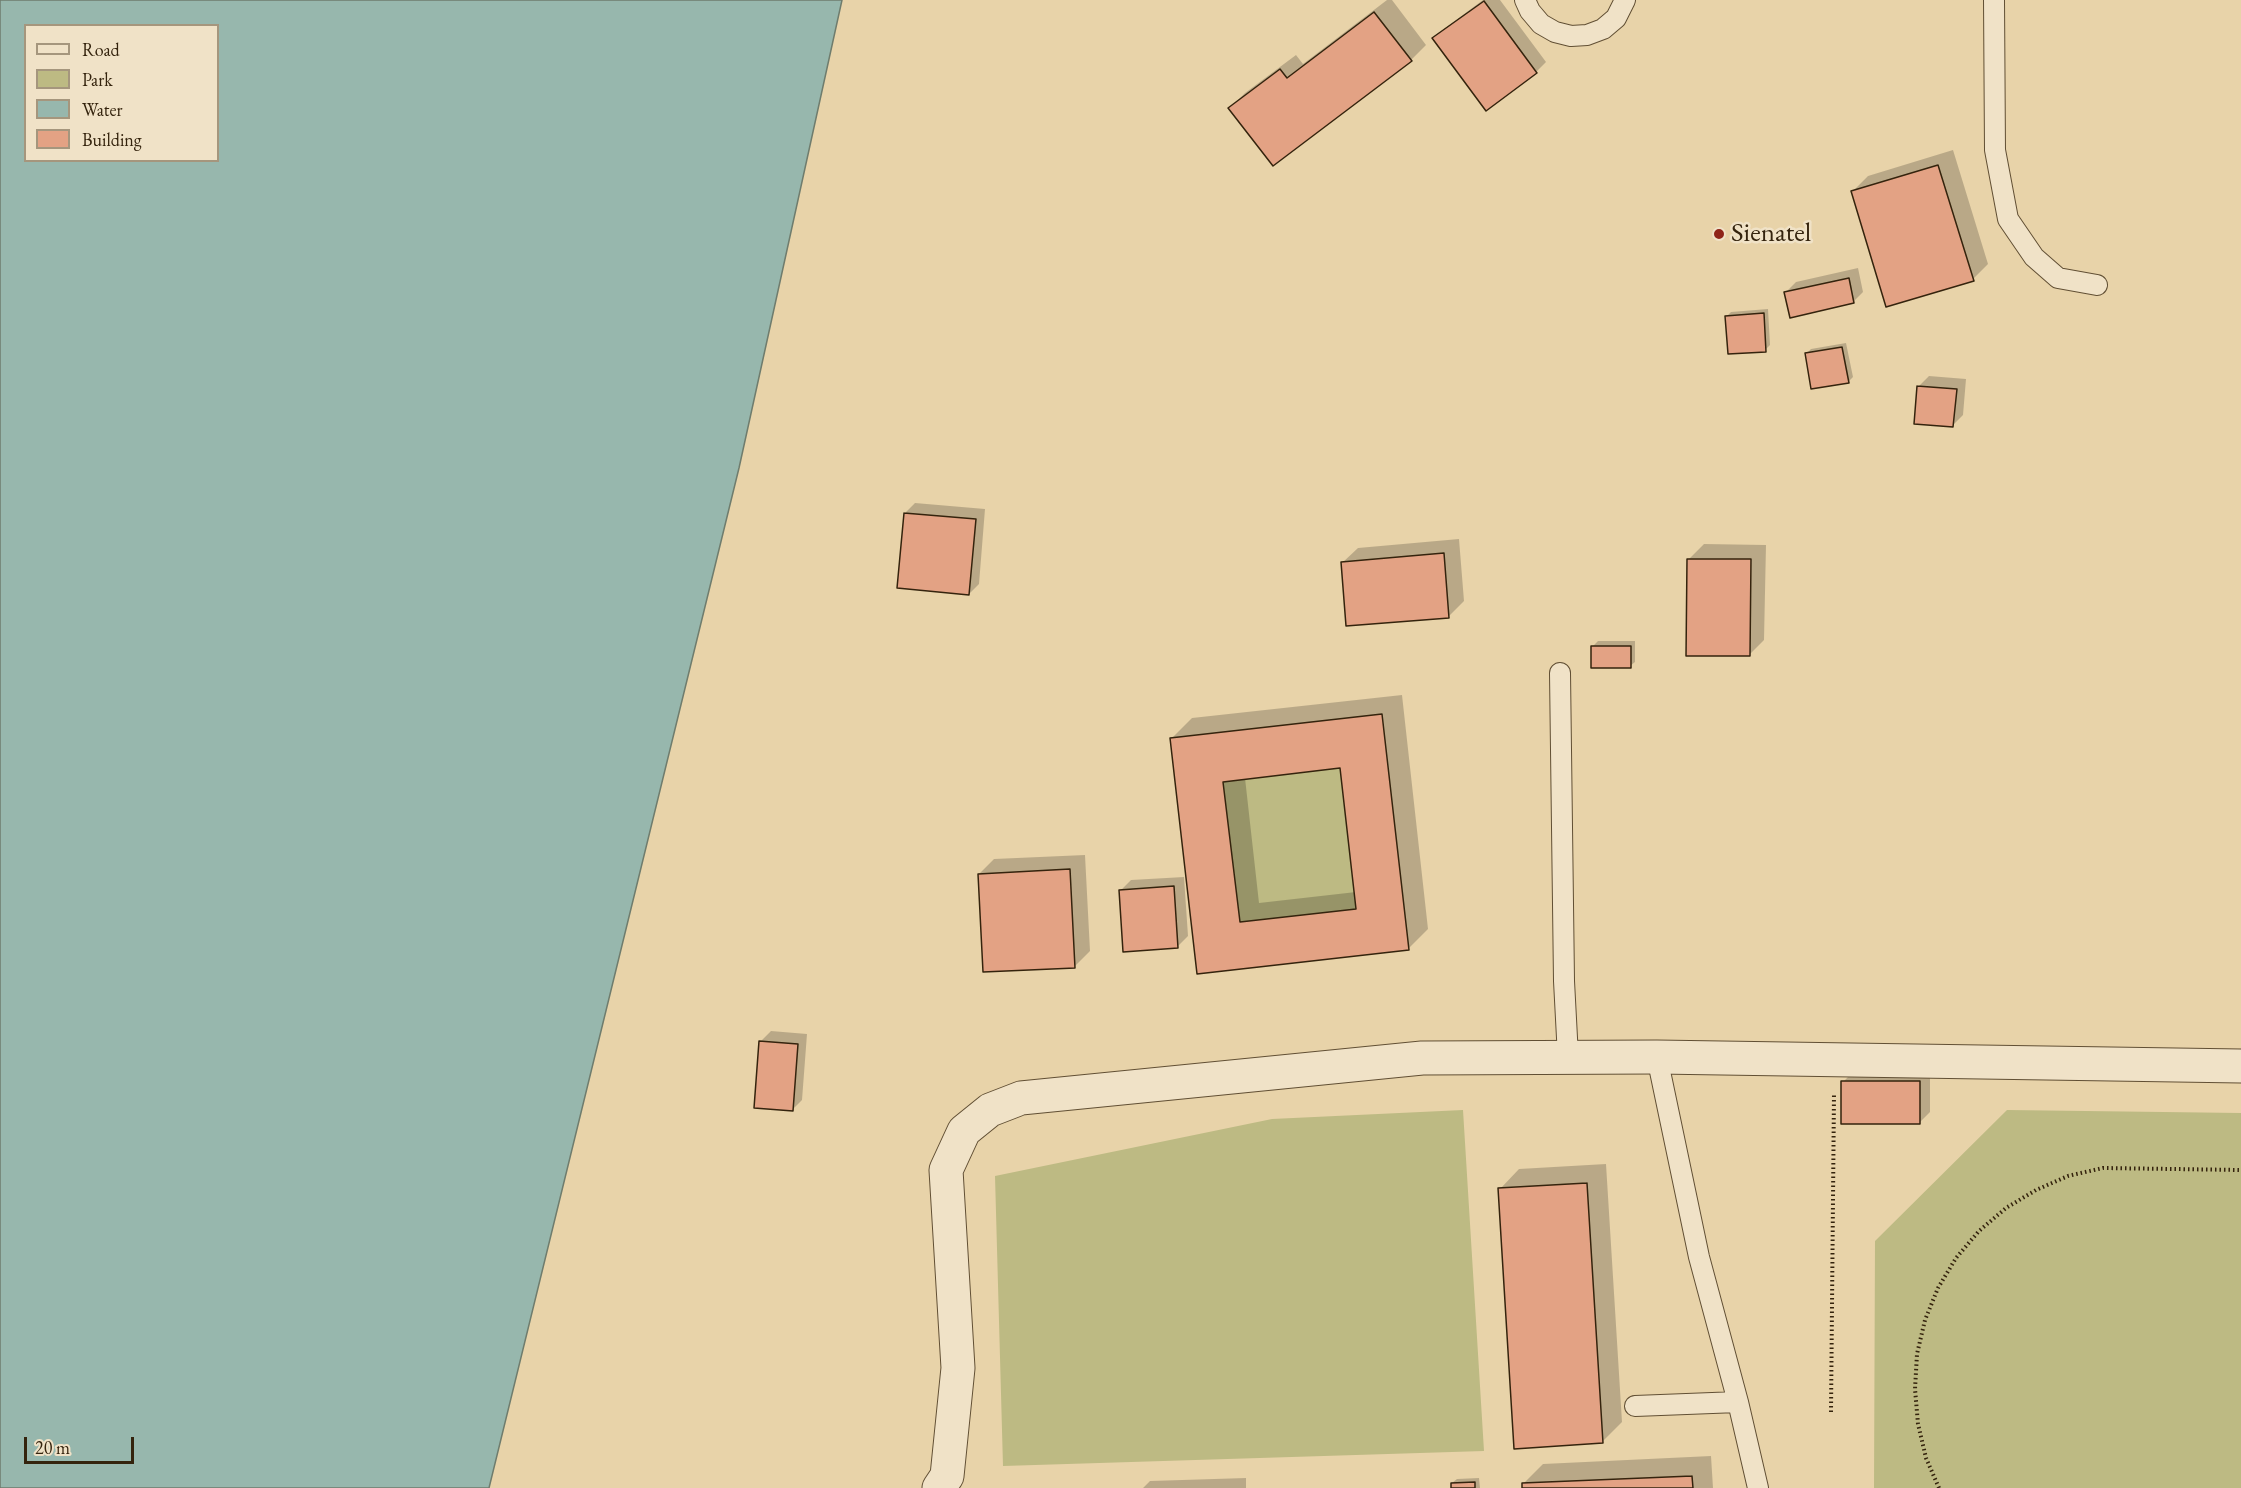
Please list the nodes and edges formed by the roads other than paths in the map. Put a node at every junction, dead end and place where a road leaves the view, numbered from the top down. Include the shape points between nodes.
1 (1525, 0) edge
2 (1625, 0) edge
3 (1994, 0) edge
4 (2097, 285) dead end
5 (1560, 674) dead end
6 (1568, 1057) junction
7 (1656, 1057) junction
8 (2241, 1066) edge
9 (1738, 1402) junction
10 (1635, 1406) dead end
11 (939, 1488) edge
12 (1758, 1488) edge

1 - 2 lane via 1541,24 1571,36 1603,29 1616,18
3 - 4 lane via 1995,150 2008,219 2034,257 2058,278
5 - 6 lane
6 - 7 street
6 - 11 street via 1422,1058 1021,1098 990,1110 964,1131 946,1170 958,1368 947,1476
7 - 8 street
7 - 9 lane via 1699,1257
9 - 10 lane
9 - 12 lane

